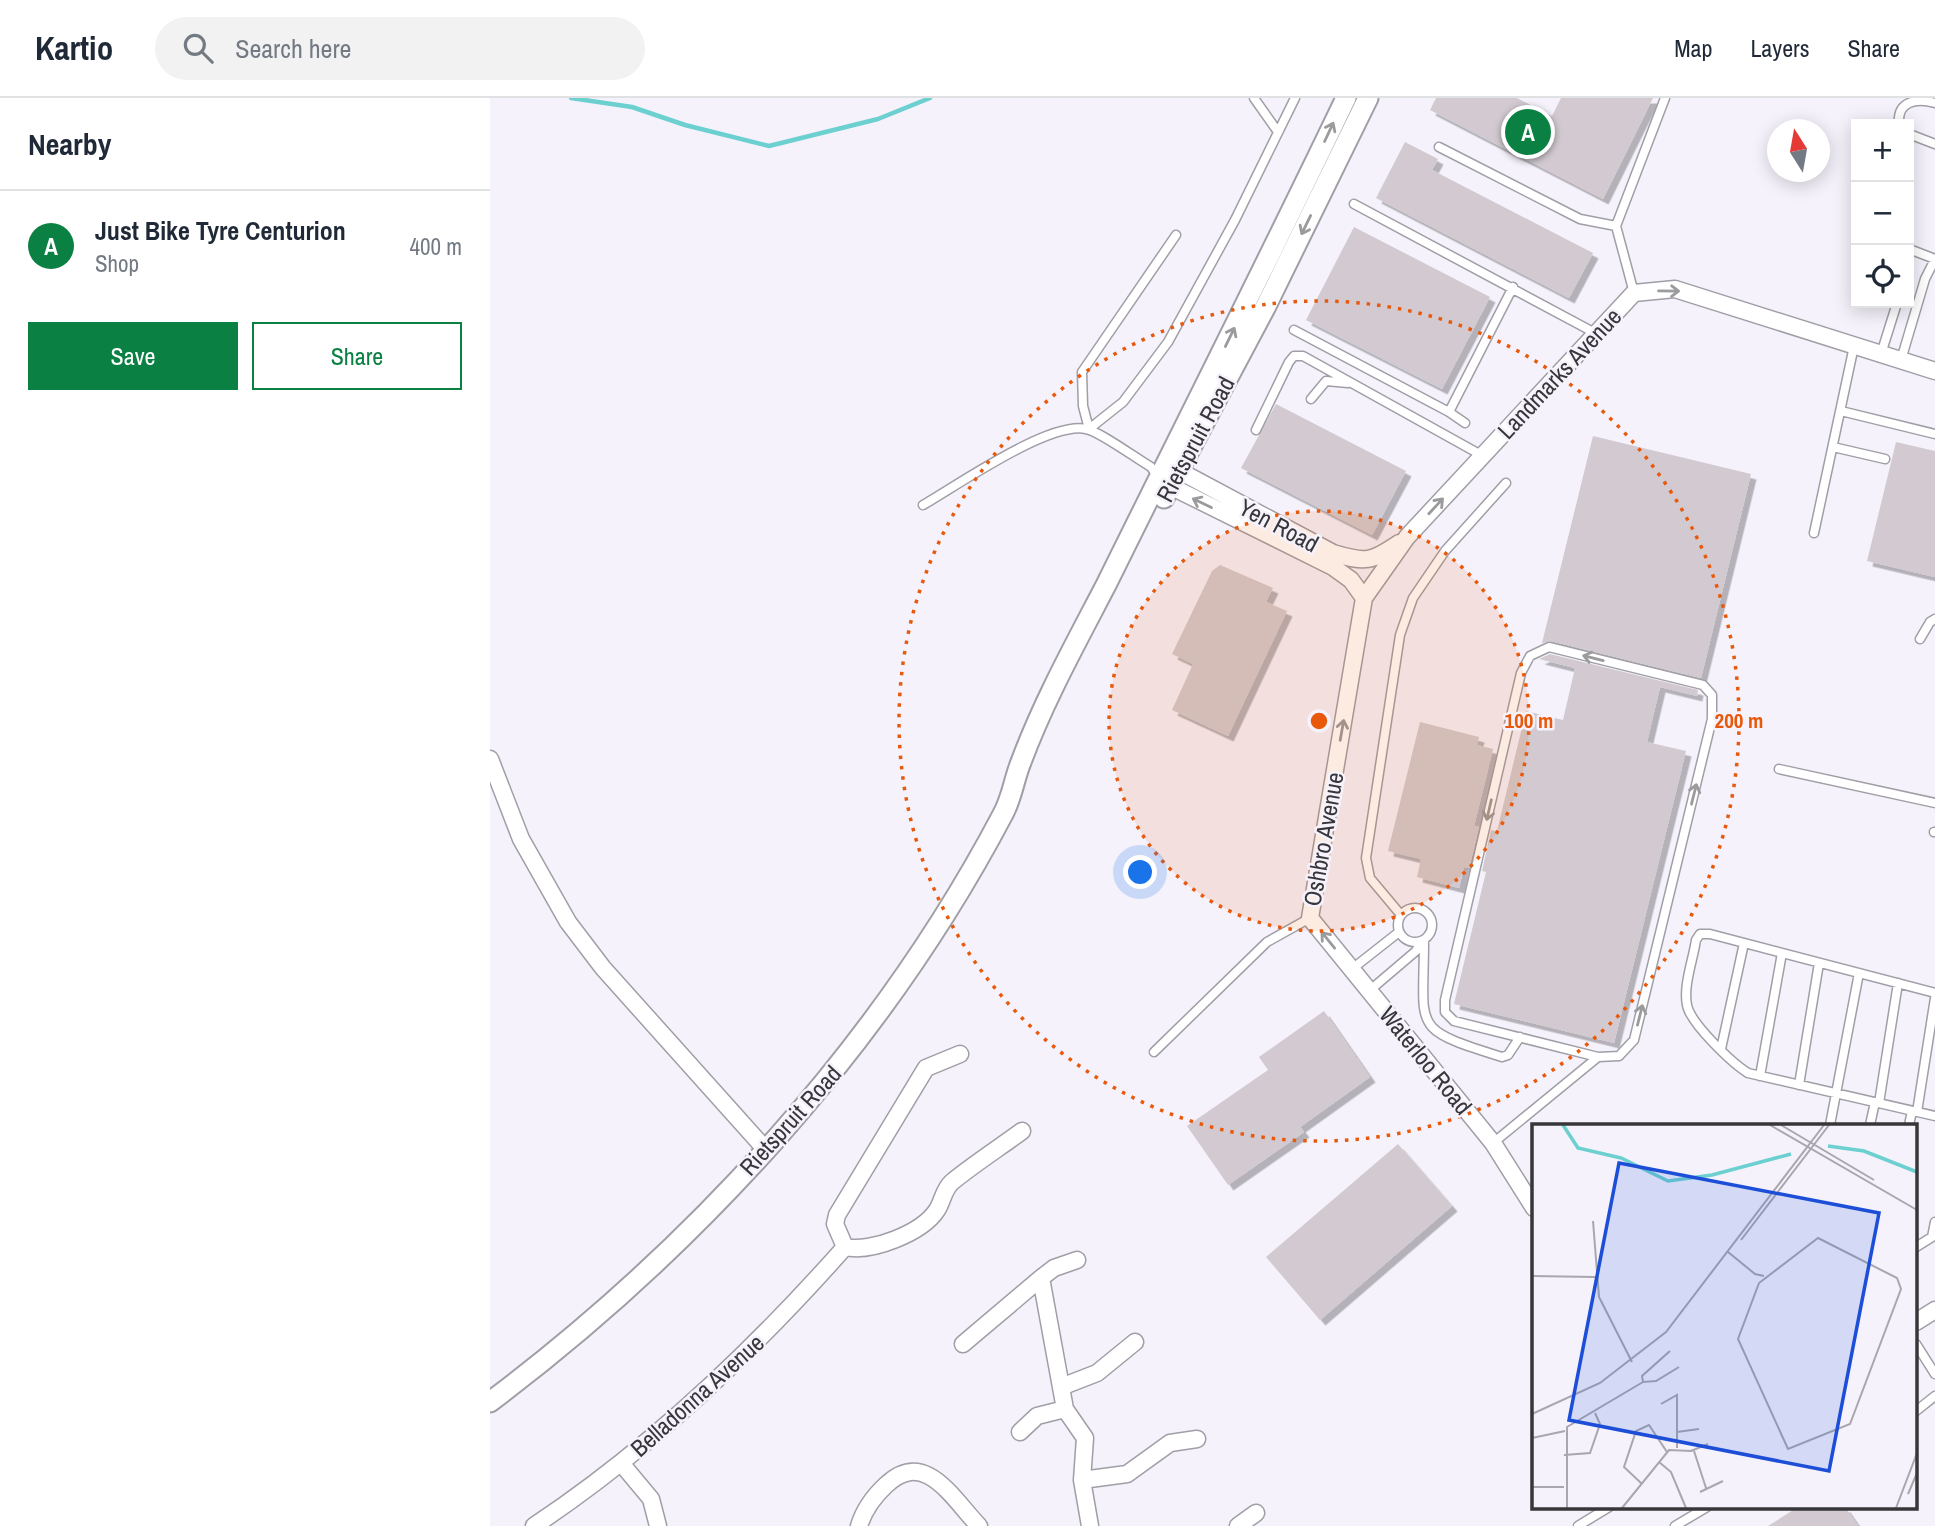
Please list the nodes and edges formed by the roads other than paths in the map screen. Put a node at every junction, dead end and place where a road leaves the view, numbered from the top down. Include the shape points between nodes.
1 (1254, 98) edge
2 (1295, 98) edge
3 (1346, 98) edge
4 (1368, 98) edge
5 (1665, 98) edge
6 (1935, 103) edge
7 (1899, 119) edge
8 (1278, 132) junction
9 (1914, 136) edge
10 (1935, 144) edge
11 (1439, 146) dead end
12 (1354, 204) dead end
13 (1616, 226) junction
14 (1176, 235) dead end
15 (1914, 253) edge
16 (1935, 259) edge
17 (1513, 287) junction
18 (1634, 293) junction
19 (1895, 308) edge
20 (1294, 330) dead end
21 (1597, 334) junction
22 (1854, 346) junction
23 (1881, 354) junction
24 (1900, 360) junction
25 (1935, 371) edge
26 (1354, 384) junction
27 (1311, 399) dead end
28 (1841, 411) junction
29 (1449, 412) junction
30 (1465, 423) dead end
31 (1090, 429) junction
32 (1256, 430) dead end
33 (1935, 434) edge
34 (1833, 447) junction
35 (1483, 456) junction
36 (1885, 459) dead end
37 (1165, 474) junction
38 (1506, 482) dead end
39 (923, 505) dead end
40 (1814, 533) dead end
41 (1407, 537) junction
42 (1364, 598) junction
43 (1935, 619) edge
44 (1920, 639) dead end
45 (490, 759) edge
46 (1779, 769) dead end
47 (1935, 803) edge
48 (1401, 915) junction
49 (1310, 918) junction
50 (1399, 932) junction
51 (1423, 941) junction
52 (1744, 943) junction
53 (1782, 953) junction
54 (1819, 963) junction
55 (1352, 970) junction
56 (1859, 973) junction
57 (1898, 984) junction
58 (1369, 990) junction
59 (1935, 996) edge
60 (1520, 1037) junction
61 (1721, 1049) junction
62 (1154, 1052) dead end
63 (960, 1054) dead end
64 (1598, 1057) junction
65 (1760, 1076) junction
66 (1799, 1085) junction
67 (1837, 1093) junction
68 (1877, 1103) junction
69 (1914, 1111) junction
70 (1935, 1116) edge
71 (1830, 1124) edge
72 (1870, 1124) edge
73 (1909, 1124) edge
74 (1022, 1131) dead end
75 (1493, 1143) junction
76 (766, 1150) junction
77 (1532, 1205) edge
78 (1935, 1222) edge
79 (1918, 1246) edge
80 (845, 1247) junction
81 (1077, 1260) dead end
82 (1041, 1278) junction
83 (1935, 1312) edge
84 (1918, 1321) edge
85 (1135, 1342) dead end
86 (963, 1344) dead end
87 (1918, 1347) edge
88 (1935, 1374) edge
89 (1061, 1387) junction
90 (1935, 1396) edge
91 (490, 1402) edge
92 (1065, 1409) junction
93 (1918, 1409) edge
94 (1020, 1432) dead end
95 (1196, 1439) dead end
96 (621, 1464) junction
97 (1082, 1480) junction
98 (1607, 1508) edge
99 (1705, 1508) edge
100 (1256, 1513) dead end
101 (534, 1526) edge
102 (658, 1526) edge
103 (859, 1526) edge
104 (979, 1526) edge
105 (1090, 1526) edge
106 (1238, 1526) edge
107 (1578, 1526) edge
108 (1675, 1526) edge

1 - 8 lane
2 - 8 lane
37 -> 3 street, Rietspruit Road
4 -> 37 street, Rietspruit Road via 1266,306
5 - 13 lane
6 - 7 lane via 1922,98 1905,104
8 - 31 lane via 1168,342 1123,402
9 - 10 lane
11 - 13 lane via 1580,219
12 - 17 lane
13 - 18 lane
14 - 31 lane via 1083,372 1083,405
15 - 16 lane
16 - 24 lane
17 - 21 lane
17 - 29 lane
18 - 21 street, Landmarks Avenue
18 -> 22 street, Landmarks Avenue via 1675,289
19 - 23 lane
20 - 29 lane
21 - 35 street, Landmarks Avenue
22 - 23 street, Landmarks Avenue
22 - 28 lane
23 - 24 street, Landmarks Avenue
24 - 25 street, Landmarks Avenue
26 - 27 lane via 1326,381
26 - 32 lane via 1303,356 1294,356
26 - 35 lane
28 - 33 lane
28 - 34 lane
29 - 30 lane
31 - 37 lane, Yen Road
31 - 39 lane via 1068,427 1051,433
34 - 36 lane
34 - 40 lane
41 -> 35 street, Landmarks Avenue
37 - 41 street, Yen Road via 1361,562
42 -> 37 street, Yen Road via 1351,580 1333,567
37 - 76 street, Rietspruit Road via 1037,749 1016,777 1006,809 968,878 852,1050
38 - 48 lane via 1445,551 1413,598 1401,635 1366,858 1370,878
41 - 42 street, Landmarks Avenue
49 -> 42 street, Oshbro Avenue
43 - 44 lane
45 - 76 street via 521,839 568,922 603,968
46 - 47 lane
48 - 50 lane
48 - 51 lane via 1410,908 1426,911 1432,926
55 -> 49 street, Waterloo Road
49 - 62 lane, Oshbro Avenue via 1267,942
50 - 51 lane via 1410,942
50 - 55 lane
51 - 58 lane
51 - 60 lane via 1422,1000 1430,1026 1445,1038 1502,1057
52 - 53 lane
52 - 61 lane
52 - 61 lane via 1710,934 1700,934 1696,940 1687,1007
53 - 54 lane
53 - 65 lane
54 - 56 lane
54 - 66 lane
55 - 58 street, Waterloo Road
56 - 57 lane
56 - 67 lane
57 - 59 lane
57 - 68 lane
58 - 75 street, Waterloo Road
59 - 69 lane
60 - 64 lane
64 -> 60 lane via 1619,1056 1634,1040 1712,719 1712,695 1703,685 1549,647 1530,656 1521,673 1445,1000 1445,1012 1454,1021
61 - 65 lane via 1740,1068
63 - 80 street via 926,1068 836,1215
64 - 75 lane
65 - 66 lane
66 - 67 lane
67 - 68 lane
67 - 71 lane
68 - 69 lane
68 - 72 lane
69 - 70 lane
69 - 73 lane
74 - 80 street via 950,1184 938,1209 915,1228 866,1249
75 - 77 street, Waterloo Road
76 - 91 street, Rietspruit Road via 618,1299
78 - 79 lane via 1933,1237
80 - 96 street, Belladonna Avenue via 757,1343
81 - 82 street
82 - 86 street
82 - 89 street
83 - 84 street
85 - 89 street via 1097,1373
87 - 88 lane
89 - 92 street
90 - 93 lane
92 - 94 street via 1037,1416
92 - 97 street via 1085,1438
95 - 97 street via 1163,1446 1127,1474
96 - 101 street, Belladonna Avenue
96 - 102 street via 651,1499
97 - 105 street
98 - 107 lane
99 - 108 lane
100 - 106 street
103 - 104 street via 879,1491 911,1469 931,1476

